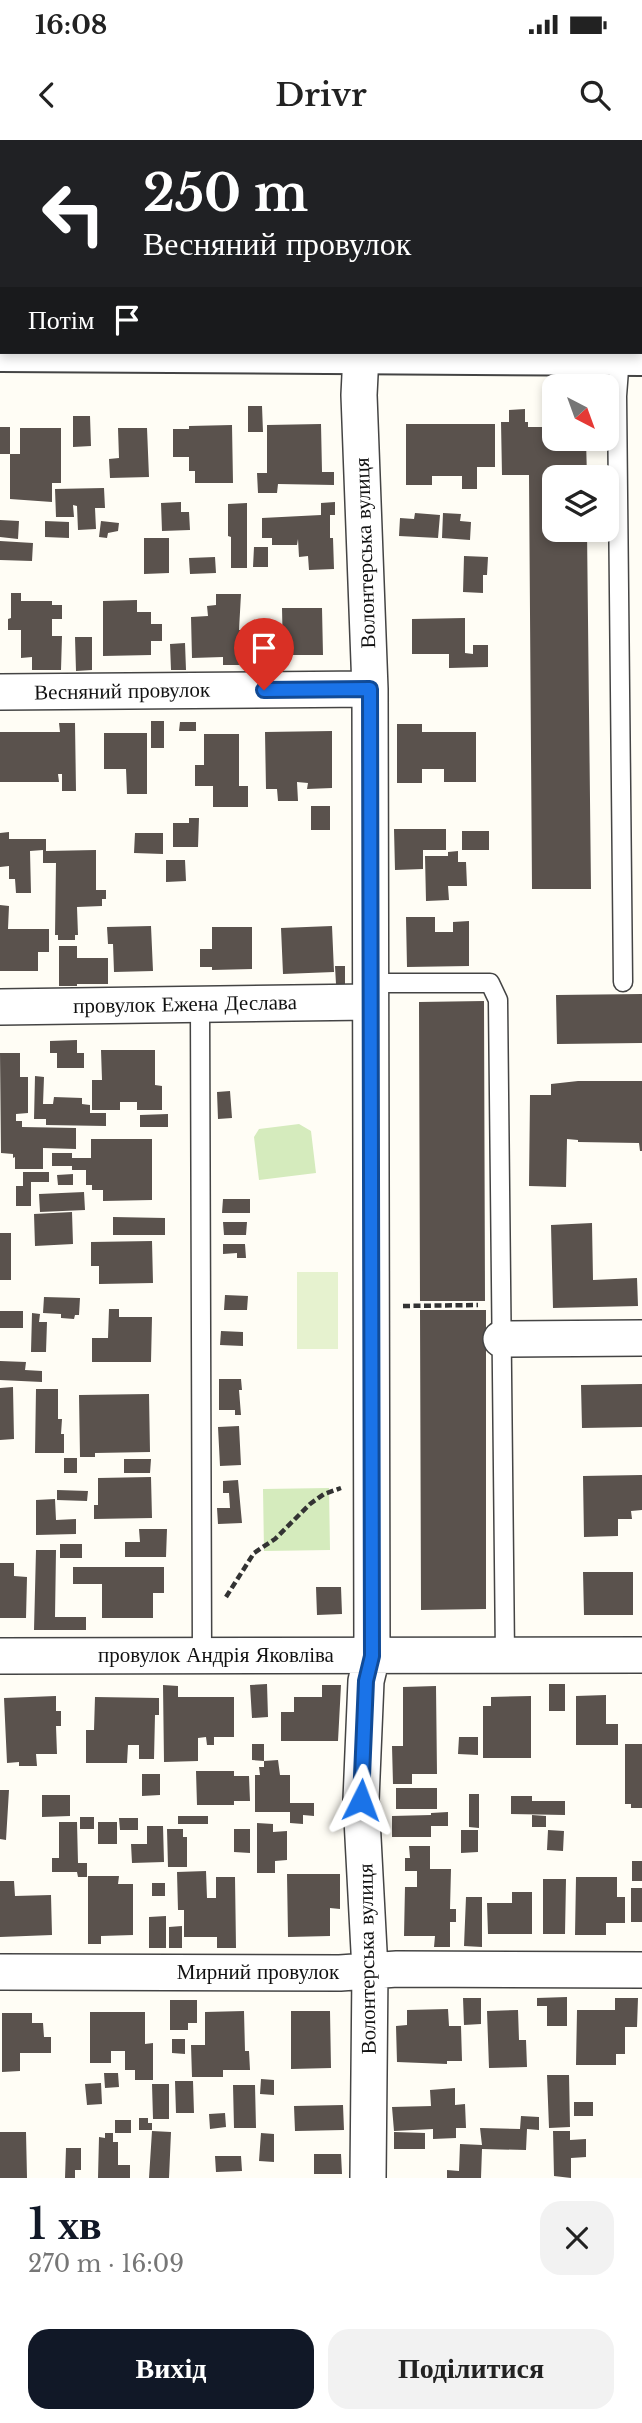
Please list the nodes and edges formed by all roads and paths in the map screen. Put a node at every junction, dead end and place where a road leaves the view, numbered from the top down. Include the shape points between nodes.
1 (361, 354) joint
2 (494, 354) edge
3 (631, 356) edge
4 (370, 689) junction
5 (0, 692) edge
6 (623, 982) dead end
7 (370, 993) junction
8 (201, 1004) junction
9 (0, 1007) edge
10 (371, 1310) junction
11 (501, 1322) junction
12 (642, 1338) edge
13 (351, 1483) dead end
14 (202, 1639) junction
15 (505, 1655) junction
16 (642, 1655) edge
17 (0, 1656) edge
18 (372, 1656) junction
19 (370, 1970) junction
20 (642, 1970) edge
21 (0, 1972) edge
22 (368, 2178) edge

1 - 2 street
1 - 4 street, Волонтерська вулиця
2 - 3 street
3 - 6 lane via 617,396
4 - 5 street, Весняний провулок
4 - 7 street, Волонтерська вулиця
7 - 8 street, провулок Ежена Деслава
7 - 10 street, Волонтерська вулиця
7 - 11 lane via 491,983 498,1000
8 - 9 street, провулок Ежена Деслава
8 - 14 lane
10 - 11 path via 392,1306
10 - 18 street, Волонтерська вулиця
11 - 12 street
11 - 15 lane
13 - 14 path via 310,1504 254,1553
14 - 17 street, провулок Андрія Яковліва
14 - 18 street, провулок Андрія Яковліва
15 - 16 street, провулок Андрія Яковліва
15 - 18 street, провулок Андрія Яковліва
18 - 19 street, Волонтерська вулиця via 366,1681 361,1800
19 - 20 street, Мирний провулок
19 - 21 street, Мирний провулок
19 - 22 street, Волонтерська вулиця

